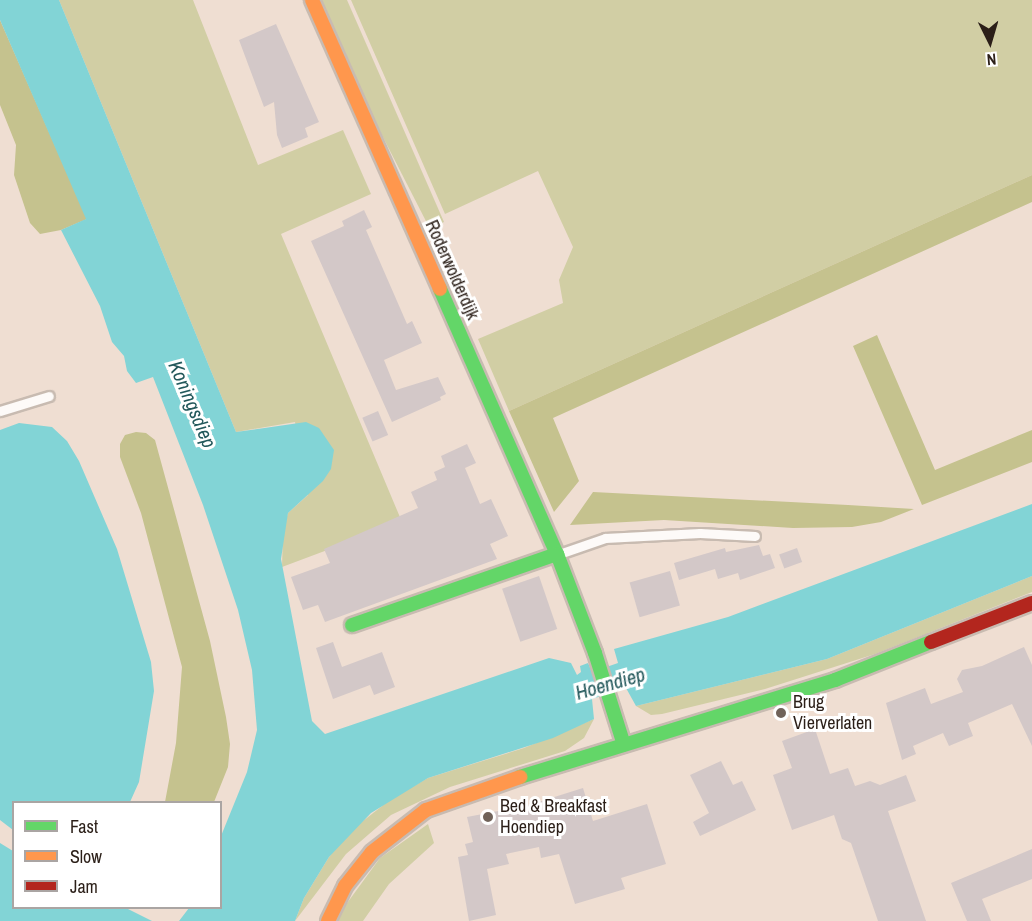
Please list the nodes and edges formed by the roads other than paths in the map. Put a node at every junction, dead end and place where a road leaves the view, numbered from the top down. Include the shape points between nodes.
1 (312, 0) edge
2 (49, 396) dead end
3 (0, 411) edge
4 (755, 536) dead end
5 (557, 555) junction
6 (1032, 603) edge
7 (352, 625) dead end
8 (624, 745) junction
9 (328, 921) edge

1 - 5 street, Roderwolderdijk
2 - 3 lane
4 - 5 lane via 700,533 604,538
5 - 7 street
5 - 8 street, Roderwolderdijk via 595,653
6 - 8 street via 835,680
8 - 9 street via 426,810 372,852 345,886

